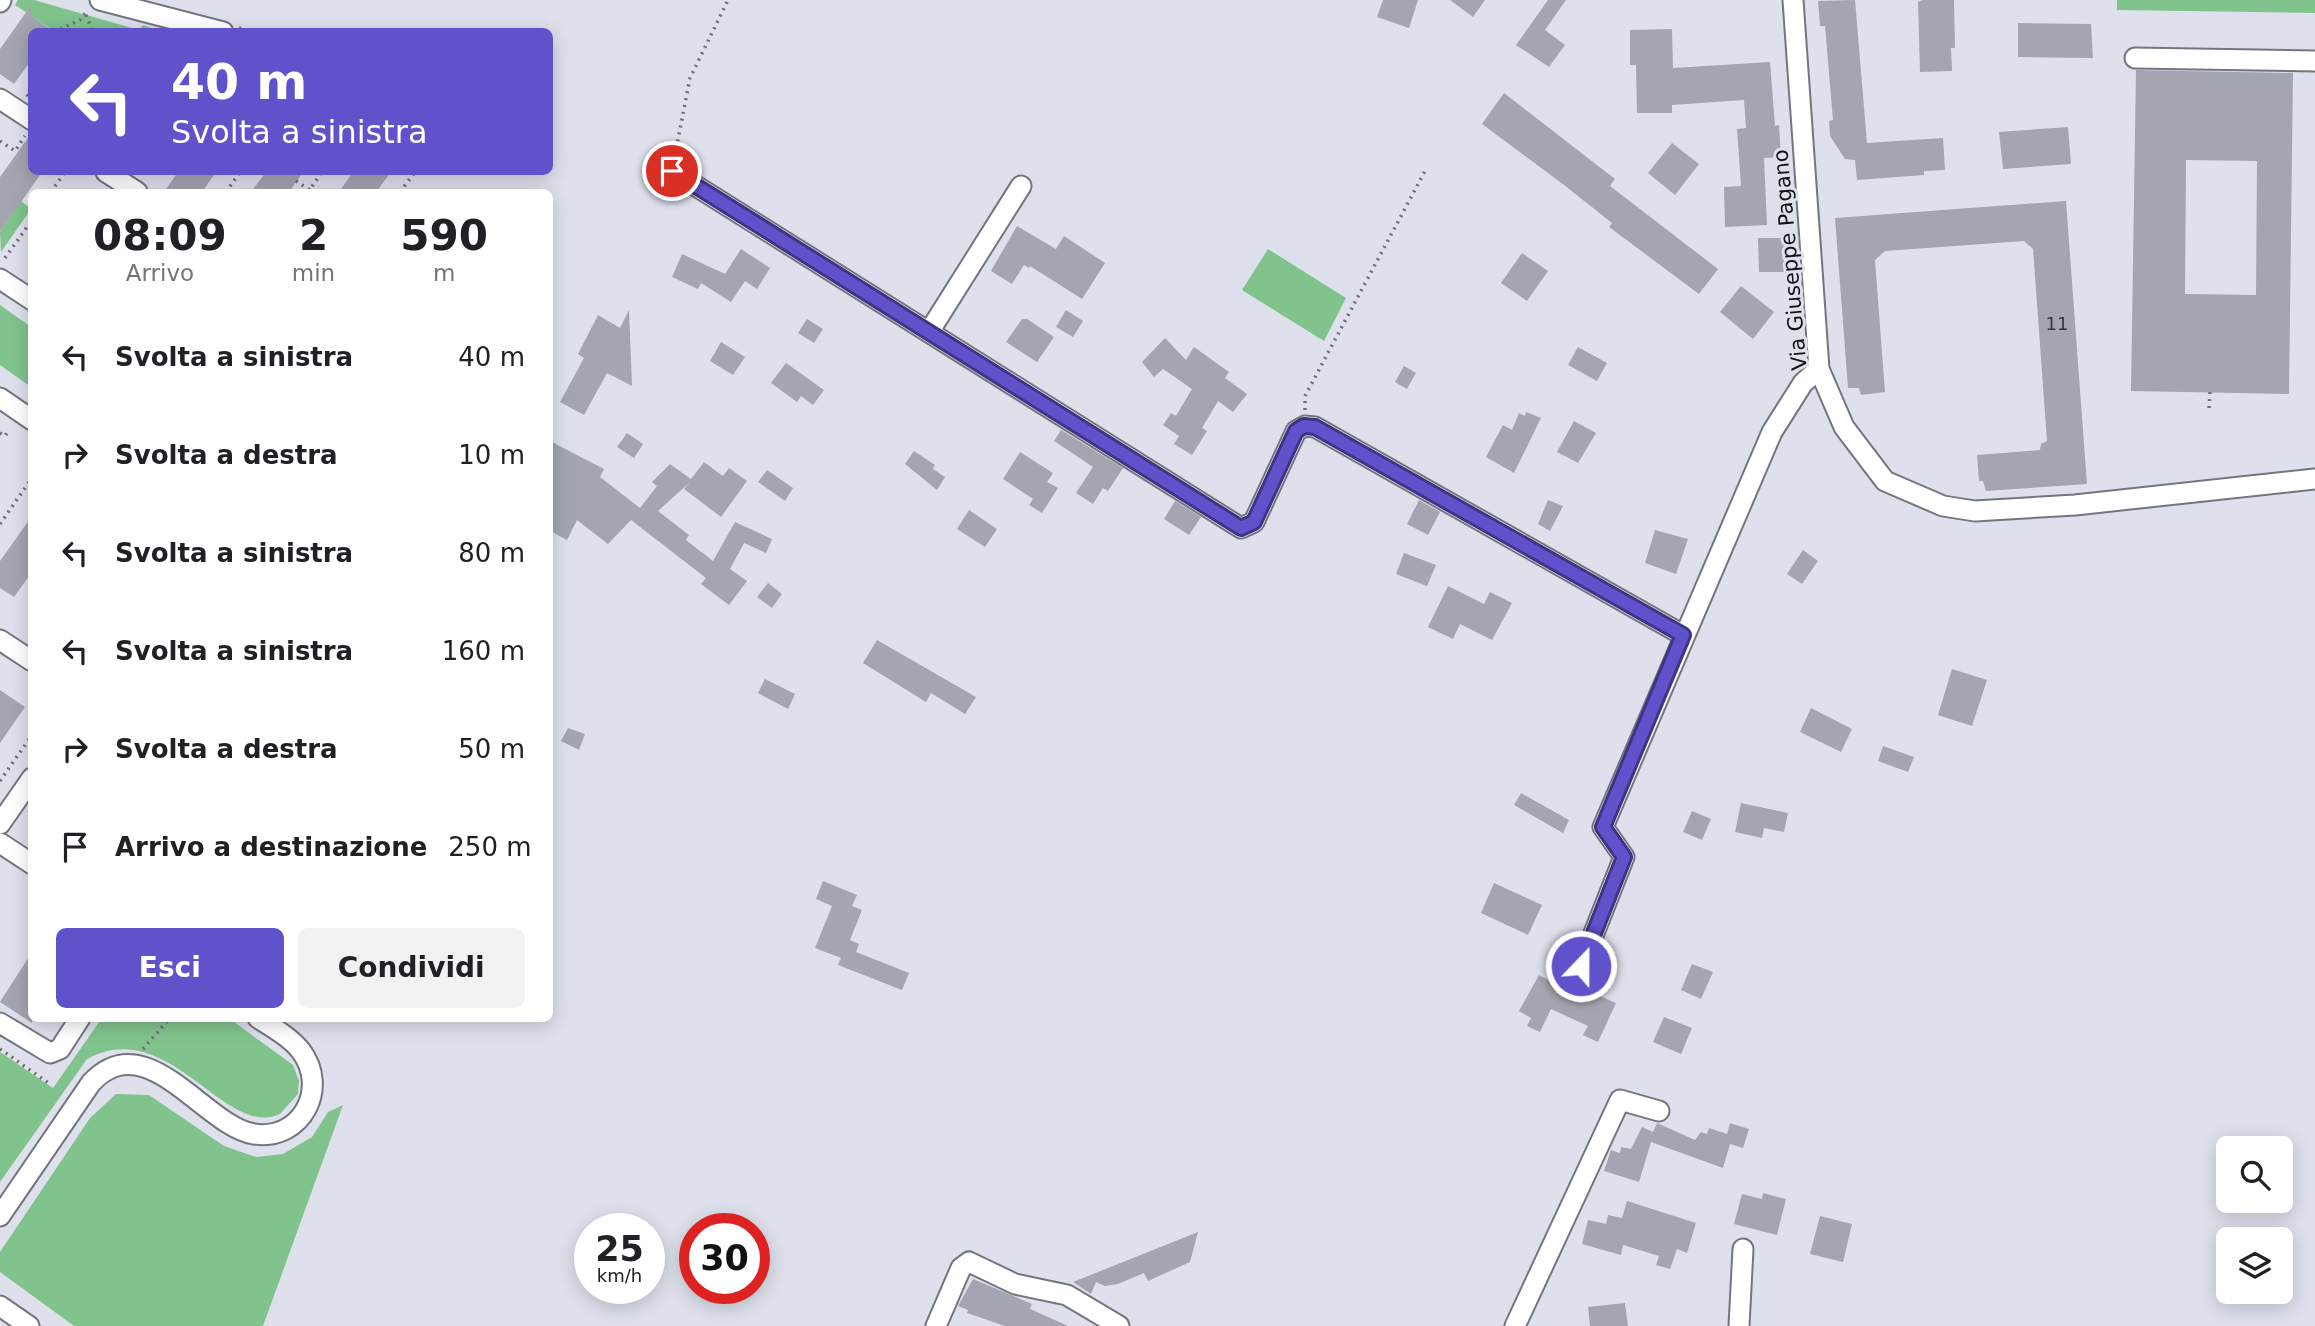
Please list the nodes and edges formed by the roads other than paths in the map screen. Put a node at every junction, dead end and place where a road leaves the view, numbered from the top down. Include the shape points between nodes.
1 (1793, 0) edge
2 (94, 1) edge
3 (206, 28) edge
4 (2135, 58) dead end
5 (2315, 61) edge
6 (0, 99) edge
7 (28, 124) edge
8 (672, 171) road end
9 (110, 175) edge
10 (1020, 186) dead end
11 (132, 189) edge
12 (0, 279) edge
13 (28, 297) edge
14 (929, 332) junction
15 (1819, 369) junction
16 (0, 398) edge
17 (28, 416) edge
18 (2315, 479) edge
19 (1683, 635) junction
20 (0, 640) edge
21 (28, 658) edge
22 (28, 784) edge
23 (0, 824) edge
24 (0, 843) edge
25 (28, 861) edge
26 (1581, 966) dead end
27 (77, 1022) edge
28 (264, 1022) edge
29 (0, 1023) edge
30 (1659, 1111) dead end
31 (0, 1216) edge
32 (1743, 1249) dead end
33 (0, 1306) edge
34 (29, 1326) edge
35 (936, 1326) edge
36 (1119, 1326) edge
37 (1515, 1326) edge
38 (1739, 1326) edge

1 - 15 street, Via Giuseppe Pagano
2 - 3 street
4 - 5 street
6 - 7 street
8 - 14 street
9 - 11 street
10 - 14 street
12 - 13 street
14 - 19 street via 1241,528 1254,522 1289,440 1304,426 1315,427
15 - 18 street, Via Giuseppe Pagano via 1844,427 1885,481 1943,506 1975,511 2076,505
15 - 19 street via 1803,383 1772,432
16 - 17 street
19 - 26 street via 1603,827 1624,857
20 - 21 street
22 - 23 street
24 - 25 street
27 - 29 street via 60,1049 50,1053
28 - 31 street via 294,1042 314,1078 310,1104 293,1124 266,1134 245,1132 155,1071 129,1066 110,1069 91,1083
30 - 37 street via 1620,1100
32 - 38 street
33 - 34 street
35 - 36 street via 961,1268 969,1262 1015,1284 1067,1295

